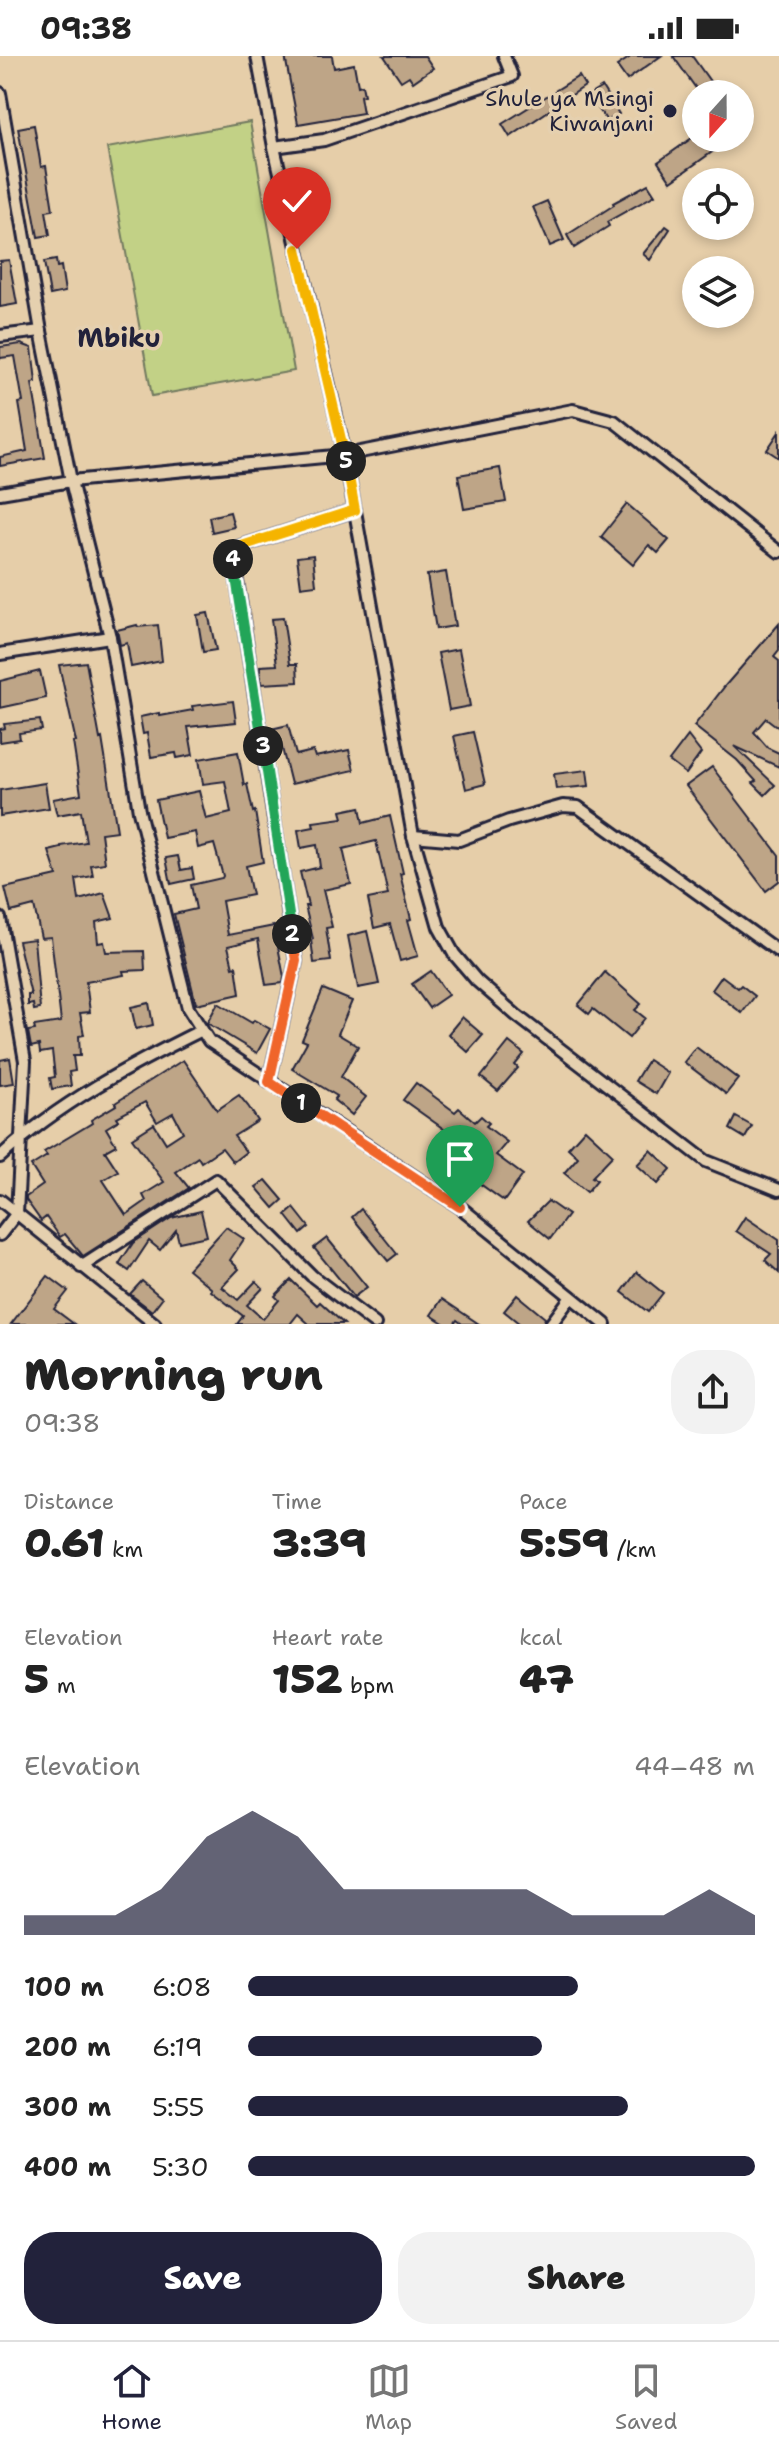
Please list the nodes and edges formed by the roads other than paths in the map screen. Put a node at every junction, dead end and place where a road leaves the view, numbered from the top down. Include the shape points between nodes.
1 (257, 56) edge
2 (504, 56) edge
3 (0, 93) edge
4 (274, 147) junction
5 (41, 331) junction
6 (0, 336) edge
7 (345, 455) junction
8 (71, 481) junction
9 (0, 493) edge
10 (355, 510) junction
11 (779, 552) edge
12 (110, 637) junction
13 (0, 654) edge
14 (413, 836) junction
15 (0, 918) edge
16 (779, 952) edge
17 (202, 1030) junction
18 (269, 1082) junction
19 (23, 1136) junction
20 (0, 1157) edge
21 (779, 1190) edge
22 (0, 1200) edge
23 (17, 1213) junction
24 (0, 1235) edge
25 (81, 1267) junction
26 (571, 1297) junction
27 (155, 1324) edge
28 (375, 1324) edge
29 (551, 1324) edge
30 (605, 1324) edge

1 - 4 street
2 - 4 street via 512,76 324,140
3 - 5 street
4 - 7 street
5 - 6 street
5 - 8 street
7 - 8 street
7 - 10 street
7 - 11 street via 573,410 614,421
8 - 9 street
8 - 12 street
10 - 14 street
10 - 18 street via 232,549 296,961
12 - 13 street
12 - 17 street via 139,811 188,1008
14 - 16 street via 459,840 563,806 578,807
14 - 21 street via 439,927 454,954 487,990 706,1161
15 - 19 street via 25,1061
17 - 18 street via 209,1041
17 - 19 street via 121,1070
18 - 26 street via 460,1207
19 - 20 street
19 - 23 street
22 - 23 street
23 - 24 street
23 - 25 street
25 - 27 street
25 - 28 street via 216,1180 312,1276
26 - 29 street
26 - 30 street

